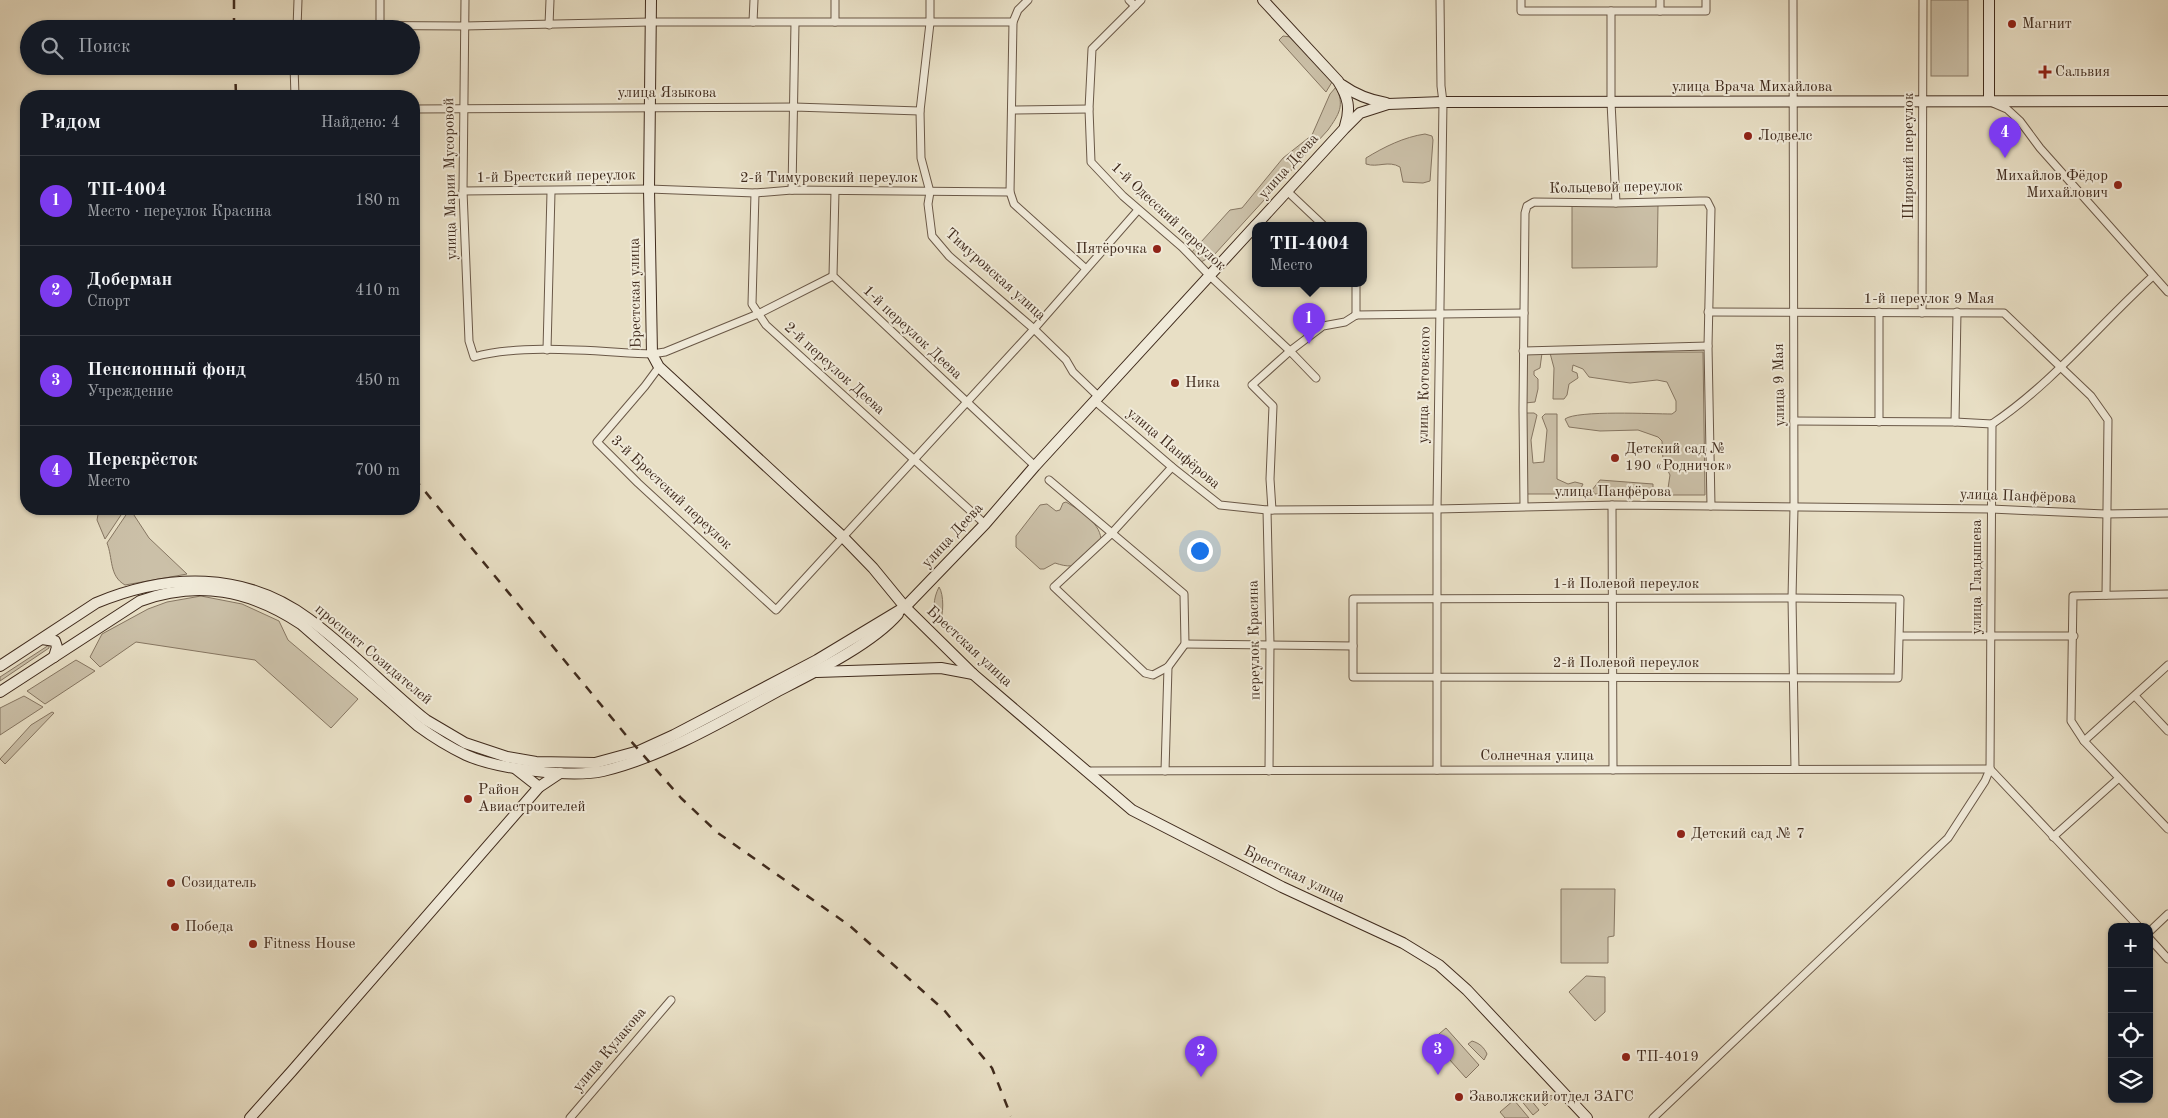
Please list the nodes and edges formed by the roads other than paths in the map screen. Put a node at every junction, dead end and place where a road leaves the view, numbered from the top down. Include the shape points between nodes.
1 (298, 0) edge
2 (380, 0) edge
3 (465, 0) edge
4 (550, 0) edge
5 (651, 0) edge
6 (754, 0) edge
7 (835, 0) edge
8 (930, 0) edge
9 (1028, 0) edge
10 (1129, 0) edge
11 (1141, 0) edge
12 (1263, 0) edge
13 (1440, 0) edge
14 (1521, 0) edge
15 (1660, 0) edge
16 (1706, 0) edge
17 (1793, 0) edge
18 (1923, 0) edge
19 (1989, 0) edge
20 (1135, 6) junction
21 (1611, 11) junction
22 (1660, 11) junction
23 (298, 20) edge
24 (380, 20) edge
25 (650, 22) junction
26 (753, 22) junction
27 (836, 22) junction
28 (1013, 22) junction
29 (795, 23) junction
30 (930, 23) junction
31 (420, 25) edge
32 (549, 25) junction
33 (464, 26) junction
34 (294, 75) edge
35 (1338, 81) junction
36 (295, 90) edge
37 (1792, 101) junction
38 (1989, 101) junction
39 (2168, 101) edge
40 (1443, 102) junction
41 (1611, 102) junction
42 (1923, 102) junction
43 (1388, 104) junction
44 (649, 107) junction
45 (794, 107) junction
46 (420, 109) edge
47 (463, 109) junction
48 (1089, 109) junction
49 (920, 110) junction
50 (1012, 110) junction
51 (1344, 128) junction
52 (649, 189) junction
53 (792, 190) junction
54 (463, 191) junction
55 (835, 191) junction
56 (1287, 191) junction
57 (551, 192) junction
58 (930, 192) junction
59 (1010, 192) junction
60 (755, 193) junction
61 (1616, 203) junction
62 (1138, 210) junction
63 (1260, 222) edge
64 (1320, 222) edge
65 (1252, 230) edge
66 (1085, 268) junction
67 (833, 276) junction
68 (1210, 276) junction
69 (2153, 276) junction
70 (1356, 287) edge
71 (2168, 292) edge
72 (1708, 312) junction
73 (1879, 312) junction
74 (1957, 312) junction
75 (1524, 313) junction
76 (1793, 313) junction
77 (1922, 313) junction
78 (758, 314) junction
79 (1356, 314) junction
80 (1440, 314) junction
81 (1034, 329) junction
82 (1708, 346) junction
83 (547, 350) junction
84 (1290, 351) junction
85 (1524, 351) junction
86 (652, 354) junction
87 (659, 367) junction
88 (2061, 367) junction
89 (1316, 378) dead end
90 (1097, 399) junction
91 (965, 402) junction
92 (1794, 421) junction
93 (1879, 422) junction
94 (1955, 422) junction
95 (1992, 424) junction
96 (913, 459) junction
97 (1035, 466) junction
98 (1172, 467) junction
99 (1049, 480) dead end
100 (1612, 505) junction
101 (1524, 506) junction
102 (1711, 506) junction
103 (1794, 508) junction
104 (1437, 509) junction
105 (1992, 509) junction
106 (1270, 510) junction
107 (2168, 513) edge
108 (2105, 514) junction
109 (985, 524) junction
110 (1112, 534) junction
111 (842, 536) junction
112 (2168, 594) edge
113 (2106, 595) junction
114 (1437, 598) junction
115 (1612, 598) junction
116 (1792, 598) junction
117 (905, 607) junction
118 (1900, 636) junction
119 (2074, 636) junction
120 (1991, 637) junction
121 (42, 639) junction
122 (1185, 644) junction
123 (1270, 644) junction
124 (1354, 646) junction
125 (54, 657) junction
126 (2168, 665) edge
127 (0, 666) edge
128 (1168, 667) junction
129 (815, 672) junction
130 (973, 674) junction
131 (1437, 676) junction
132 (1793, 677) junction
133 (1611, 678) junction
134 (0, 692) edge
135 (2135, 696) junction
136 (2168, 731) edge
137 (2084, 741) junction
138 (595, 763) joint
139 (513, 767) junction
140 (1795, 769) junction
141 (1990, 769) junction
142 (1437, 770) junction
143 (1613, 770) junction
144 (1085, 771) junction
145 (1166, 771) junction
146 (1269, 771) junction
147 (560, 773) junction
148 (2119, 778) junction
149 (539, 787) junction
150 (2168, 830) edge
151 (2053, 837) junction
152 (2168, 914) edge
153 (2134, 923) edge
154 (2153, 928) edge
155 (2153, 942) edge
156 (2168, 959) edge
157 (671, 1000) dead end
158 (250, 1118) edge
159 (570, 1118) edge
160 (1586, 1118) edge
161 (1653, 1118) edge

1 - 23 street
2 - 24 street
3 - 33 street, улица Марии Мусоровой
4 - 32 street
5 - 25 main road, Брестская улица
6 - 26 street
7 - 27 street
8 - 30 street, Тимуровская улица
9 - 28 street via 1018,10
10 - 20 street
11 - 20 street, 1-й Одесский переулок
12 - 35 main road
13 - 40 street, улица Котовского via 1440,86
14 - 21 street via 1521,11
15 - 22 street
16 - 22 street via 1706,11
17 - 37 street, улица 9 Мая
18 - 42 street, Широкий переулок
19 - 38 main road
20 - 48 street, 1-й Одесский переулок via 1092,49
21 - 22 street
21 - 41 street
25 - 26 street
25 - 32 street
25 - 44 main road, Брестская улица
26 - 29 street
27 - 29 street
27 - 30 street
28 - 30 street
28 - 50 street
29 - 45 street
30 - 49 street, Тимуровская улица
31 - 33 street
32 - 33 street
33 - 47 street, улица Марии Мусоровой
34 - 36 street
35 - 43 main road via 1368,100
35 - 51 main road via 1349,104
37 - 41 main road, улица Врача Михайлова
37 - 42 main road, улица Врача Михайлова
37 - 76 street, улица 9 Мая
38 - 39 main road, улица Врача Михайлова
38 - 42 main road, улица Врача Михайлова
38 - 69 street via 2007,109 2020,121
40 - 41 main road, улица Врача Михайлова
40 - 43 main road, улица Врача Михайлова
40 - 80 street, улица Котовского
41 - 61 street
42 - 77 street, Широкий переулок
43 - 51 main road, улица Врача Михайлова via 1360,113
44 - 45 street, улица Языкова
44 - 47 street, улица Языкова
44 - 52 main road, Брестская улица
45 - 49 street, улица Языкова
45 - 53 street
46 - 47 street, улица Языкова
47 - 54 street, улица Марии Мусоровой
48 - 50 street
48 - 62 street, 1-й Одесский переулок via 1090,162
49 - 58 street, Тимуровская улица via 921,158
50 - 59 street
51 - 56 main road, улица Деева
52 - 57 street, 1-й Брестский переулок
52 - 60 street, 2-й Тимуровский переулок
52 - 86 main road, Брестская улица
53 - 55 street, 2-й Тимуровский переулок
53 - 60 street, 2-й Тимуровский переулок
54 - 57 street, 1-й Брестский переулок
54 - 83 street, улица Марии Мусоровой via 469,341 474,357 492,352
55 - 58 street, 2-й Тимуровский переулок
55 - 67 street
56 - 63 main road, улица Деева
56 - 64 street
57 - 83 street
58 - 59 street, 2-й Тимуровский переулок
58 - 81 street, Тимуровская улица via 928,204 932,236 949,256
59 - 66 street via 1014,204
60 - 78 street, 2-й переулок Деева via 752,304
61 - 72 street, Кольцевой переулок via 1707,202 1711,209
61 - 75 street, Кольцевой переулок via 1534,202 1527,206
62 - 66 street
62 - 68 street, 1-й Одесский переулок
65 - 68 main road, улица Деева
66 - 81 street
67 - 78 street
67 - 91 street, 1-й переулок Деева
68 - 84 street, 1-й Одесский переулок
68 - 90 main road, улица Деева
69 - 71 street
69 - 88 street
70 - 79 street
72 - 76 street, 1-й переулок 9 Мая
72 - 82 street, Кольцевой переулок
73 - 76 street, 1-й переулок 9 Мая
73 - 77 street, 1-й переулок 9 Мая
73 - 93 street
74 - 77 street, 1-й переулок 9 Мая
74 - 88 street, 1-й переулок 9 Мая via 2004,313
74 - 94 street
75 - 80 street
75 - 85 street, Кольцевой переулок
76 - 92 street, улица 9 Мая
78 - 86 street via 665,352
78 - 96 street, 2-й переулок Деева via 766,325
79 - 80 street
79 - 84 street, переулок Красина via 1346,322 1323,326
80 - 104 street, улица Котовского
81 - 90 street, Тимуровская улица via 1066,360
81 - 91 street
82 - 85 street
82 - 102 street, Кольцевой переулок
83 - 86 street
84 - 89 street, 1-й Одесский переулок
84 - 106 street, переулок Красина via 1252,385 1273,406
85 - 101 street, Кольцевой переулок
86 - 87 main road, Брестская улица
87 - 111 main road, Брестская улица
87 - 111 street, 3-й Брестский переулок via 597,442 638,483 776,610
88 - 95 street via 2012,411
88 - 108 street, 1-й переулок 9 Мая via 2091,396 2108,420
90 - 97 main road, улица Деева
90 - 98 street, улица Панфёрова
91 - 96 street
91 - 97 street, 1-й переулок Деева
92 - 93 street
92 - 103 street, улица 9 Мая
93 - 94 street
94 - 95 street
95 - 105 street, улица Гладышева
96 - 109 street, 2-й переулок Деева
96 - 111 street
97 - 109 main road, улица Деева
98 - 106 street, улица Панфёрова via 1220,505
98 - 110 street
99 - 110 street
100 - 101 street, улица Панфёрова
100 - 102 street, улица Панфёрова
100 - 115 street
101 - 104 street, улица Панфёрова
102 - 103 street, улица Панфёрова
103 - 105 street, улица Панфёрова
103 - 116 street, улица 9 Мая
104 - 106 street, улица Панфёрова
104 - 114 street, улица Котовского
105 - 108 street, улица Панфёрова
105 - 120 street, улица Гладышева
106 - 123 street, переулок Красина
107 - 108 street, улица Панфёрова
108 - 113 street, 1-й переулок 9 Мая
109 - 117 main road, улица Деева
110 - 122 street via 1184,594
110 - 128 street via 1054,587 1145,673 1153,674
111 - 117 main road, Брестская улица
112 - 113 street
113 - 119 street via 2073,596
114 - 115 street, 1-й Полевой переулок
114 - 124 street, 1-й Полевой переулок via 1352,599
114 - 131 street, улица Котовского
115 - 116 street, 1-й Полевой переулок
115 - 133 street
116 - 118 street, 1-й Полевой переулок via 1900,599
116 - 132 street, улица 9 Мая
117 - 129 main road via 886,628
117 - 130 main road, Брестская улица
117 - 138 main road, улица Деева via 804,668 674,735 639,751
118 - 120 street
118 - 132 street, 2-й Полевой переулок via 1898,678
119 - 120 street
119 - 137 street via 2071,721
120 - 141 street, улица Гладышева
121 - 125 main road via 56,643
121 - 127 main road, проспект Созидателей
121 - 138 main road, проспект Созидателей via 96,603 118,594 167,582 223,582 264,595 308,618 426,720 465,744 519,760
122 - 123 street
122 - 128 street
123 - 124 street
123 - 146 street, переулок Красина
124 - 131 street, 2-й Полевой переулок via 1353,677
125 - 134 main road
125 - 139 main road via 140,601 163,593 206,590 236,595 286,614 301,624 399,712 438,740 468,756
126 - 135 street
128 - 145 street
129 - 130 main road via 941,668
129 - 147 main road via 640,760 602,771
130 - 144 main road, Брестская улица
131 - 133 street, 2-й Полевой переулок
131 - 142 street, улица Котовского
132 - 133 street, 2-й Полевой переулок
132 - 140 street, улица 9 Мая
133 - 143 street
135 - 136 street
135 - 137 street
137 - 148 street
139 - 147 main road
139 - 149 main road
140 - 141 street, Солнечная улица
140 - 143 street, Солнечная улица
141 - 151 street
141 - 161 street via 1948,838
142 - 143 street, Солнечная улица
142 - 146 street, Солнечная улица
144 - 145 street, Солнечная улица
144 - 160 main road, Брестская улица via 1132,810 1282,887 1403,943 1440,965
145 - 146 street, Солнечная улица
147 - 149 main road
148 - 150 street
148 - 151 street
149 - 158 main road
151 - 153 street
152 - 154 street
155 - 156 street
157 - 159 street, улица Кулакова

